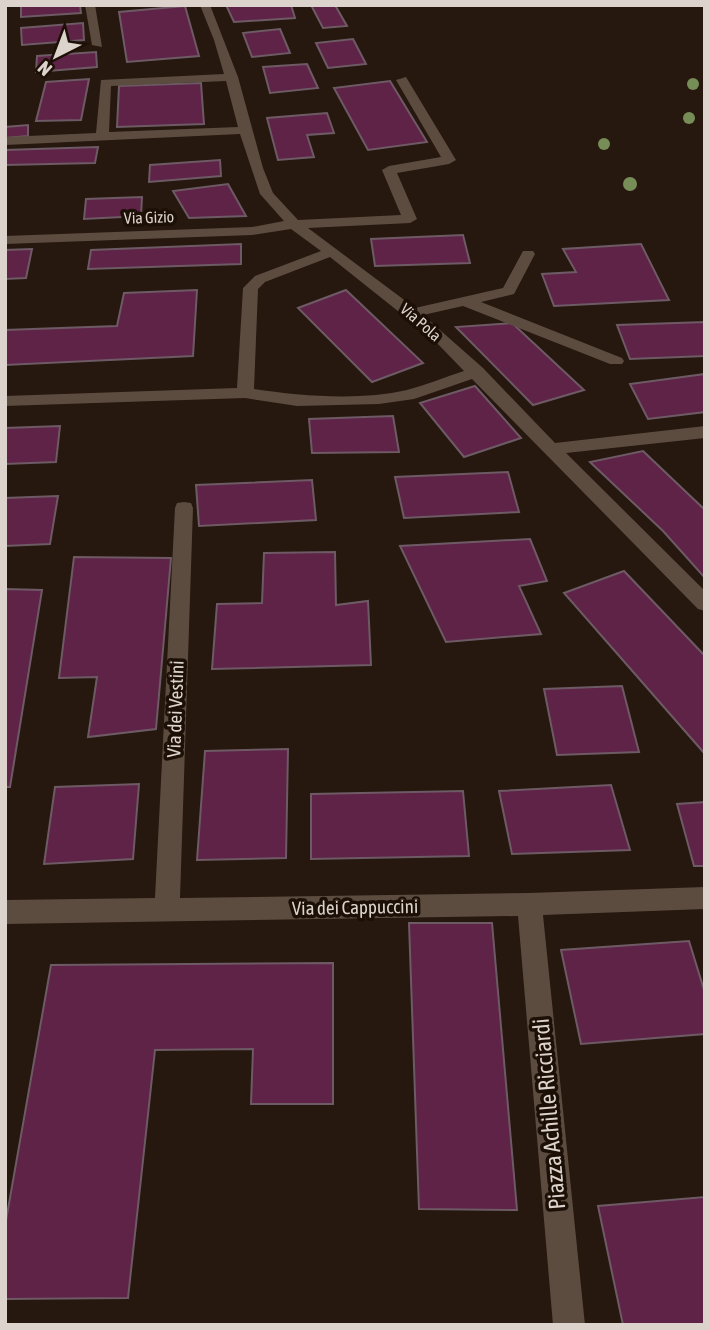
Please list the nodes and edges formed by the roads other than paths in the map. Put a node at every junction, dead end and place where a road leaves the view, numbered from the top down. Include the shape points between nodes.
1 (89, 5) edge
2 (205, 5) edge
3 (98, 45) dead end
4 (232, 77) junction
5 (402, 80) dead end
6 (247, 130) junction
7 (102, 137) junction
8 (5, 141) edge
9 (294, 224) junction
10 (5, 240) edge
11 (331, 252) junction
12 (528, 254) dead end
13 (467, 302) junction
14 (412, 313) junction
15 (615, 361) dead end
16 (477, 372) junction
17 (245, 393) junction
18 (5, 401) edge
19 (705, 432) edge
20 (553, 449) junction
21 (184, 508) dead end
22 (701, 596) edge
23 (705, 898) edge
24 (530, 904) junction
25 (167, 910) junction
26 (5, 912) edge
27 (569, 1325) edge

1 - 3 street
2 - 4 street, Via Pola
4 - 6 street, Via Pola
4 - 7 street via 104,83
5 - 9 street, Via Gizio via 449,160 389,170 410,219
6 - 7 street
6 - 9 street, Via Pola via 267,194
7 - 8 street
9 - 10 street, Via Gizio via 252,231
9 - 11 street, Via Pola
11 - 14 street, Via Pola
11 - 17 street via 260,279 251,288
12 - 13 street via 509,291
13 - 14 street
13 - 15 street
14 - 16 street, Via Pola
16 - 17 street via 393,398 297,401
16 - 20 street, Via Pola
17 - 18 street
19 - 20 street
20 - 22 street, Via Pola
21 - 25 street, Via dei Vestini
23 - 24 street, Via dei Cappuccini
24 - 25 street, Via dei Cappuccini
24 - 27 street, Piazza Achille Ricciardi
25 - 26 street, Via dei Cappuccini

